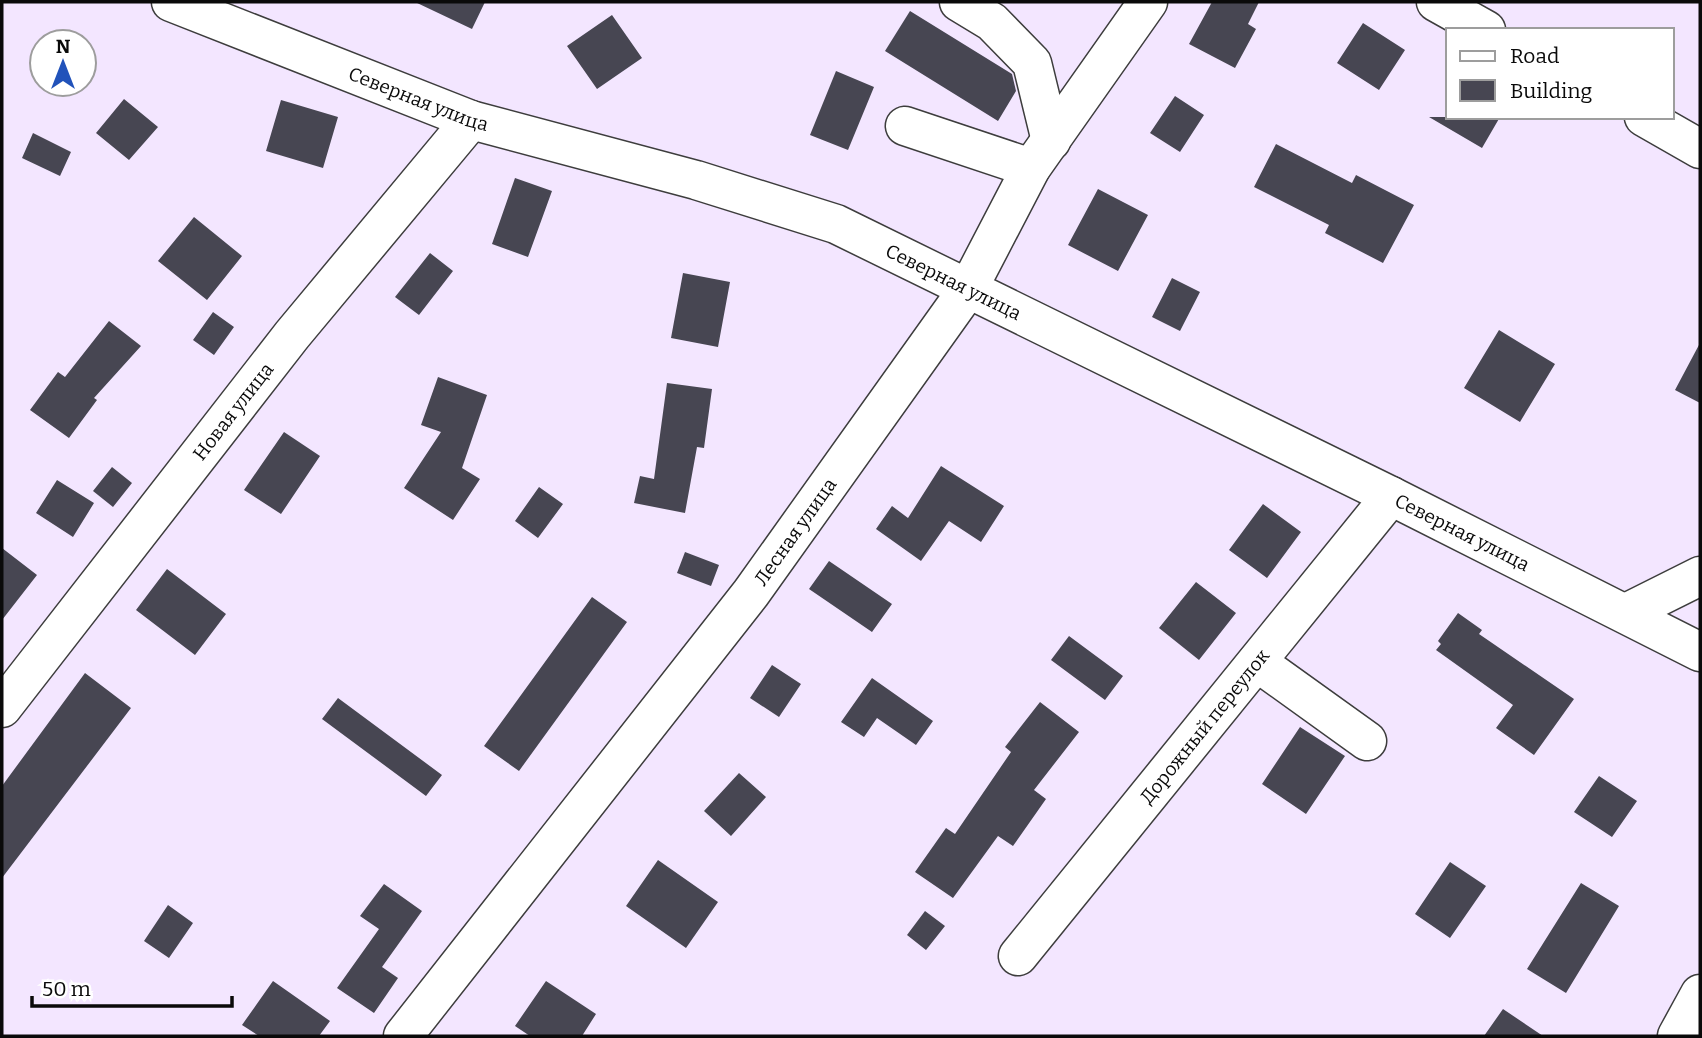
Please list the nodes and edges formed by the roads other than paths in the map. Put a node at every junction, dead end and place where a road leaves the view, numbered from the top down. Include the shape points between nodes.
1 (171, 2) edge
2 (959, 2) edge
3 (1149, 2) edge
4 (1436, 2) edge
5 (1482, 28) edge
6 (1648, 119) edge
7 (471, 120) junction
8 (905, 126) dead end
9 (1700, 149) edge
10 (1041, 155) junction
11 (968, 289) junction
12 (1391, 496) junction
13 (1700, 576) edge
14 (1626, 612) junction
15 (1700, 652) edge
16 (1257, 662) junction
17 (2, 708) edge
18 (1367, 741) dead end
19 (1018, 956) dead end
20 (406, 1035) edge

1 - 7 street, Северная улица
2 - 10 street via 992,22 1032,63
3 - 10 street, Лесная улица
4 - 5 street
6 - 9 street
7 - 11 street, Северная улица via 696,180 836,224
7 - 17 street, Новая улица via 292,335
8 - 10 street
10 - 11 street, Лесная улица
11 - 12 street, Северная улица
11 - 20 street, Лесная улица via 751,593
12 - 14 street, Северная улица
12 - 16 street, Дорожный переулок
13 - 14 street
14 - 15 street, Северная улица
16 - 18 street
16 - 19 street, Дорожный переулок

